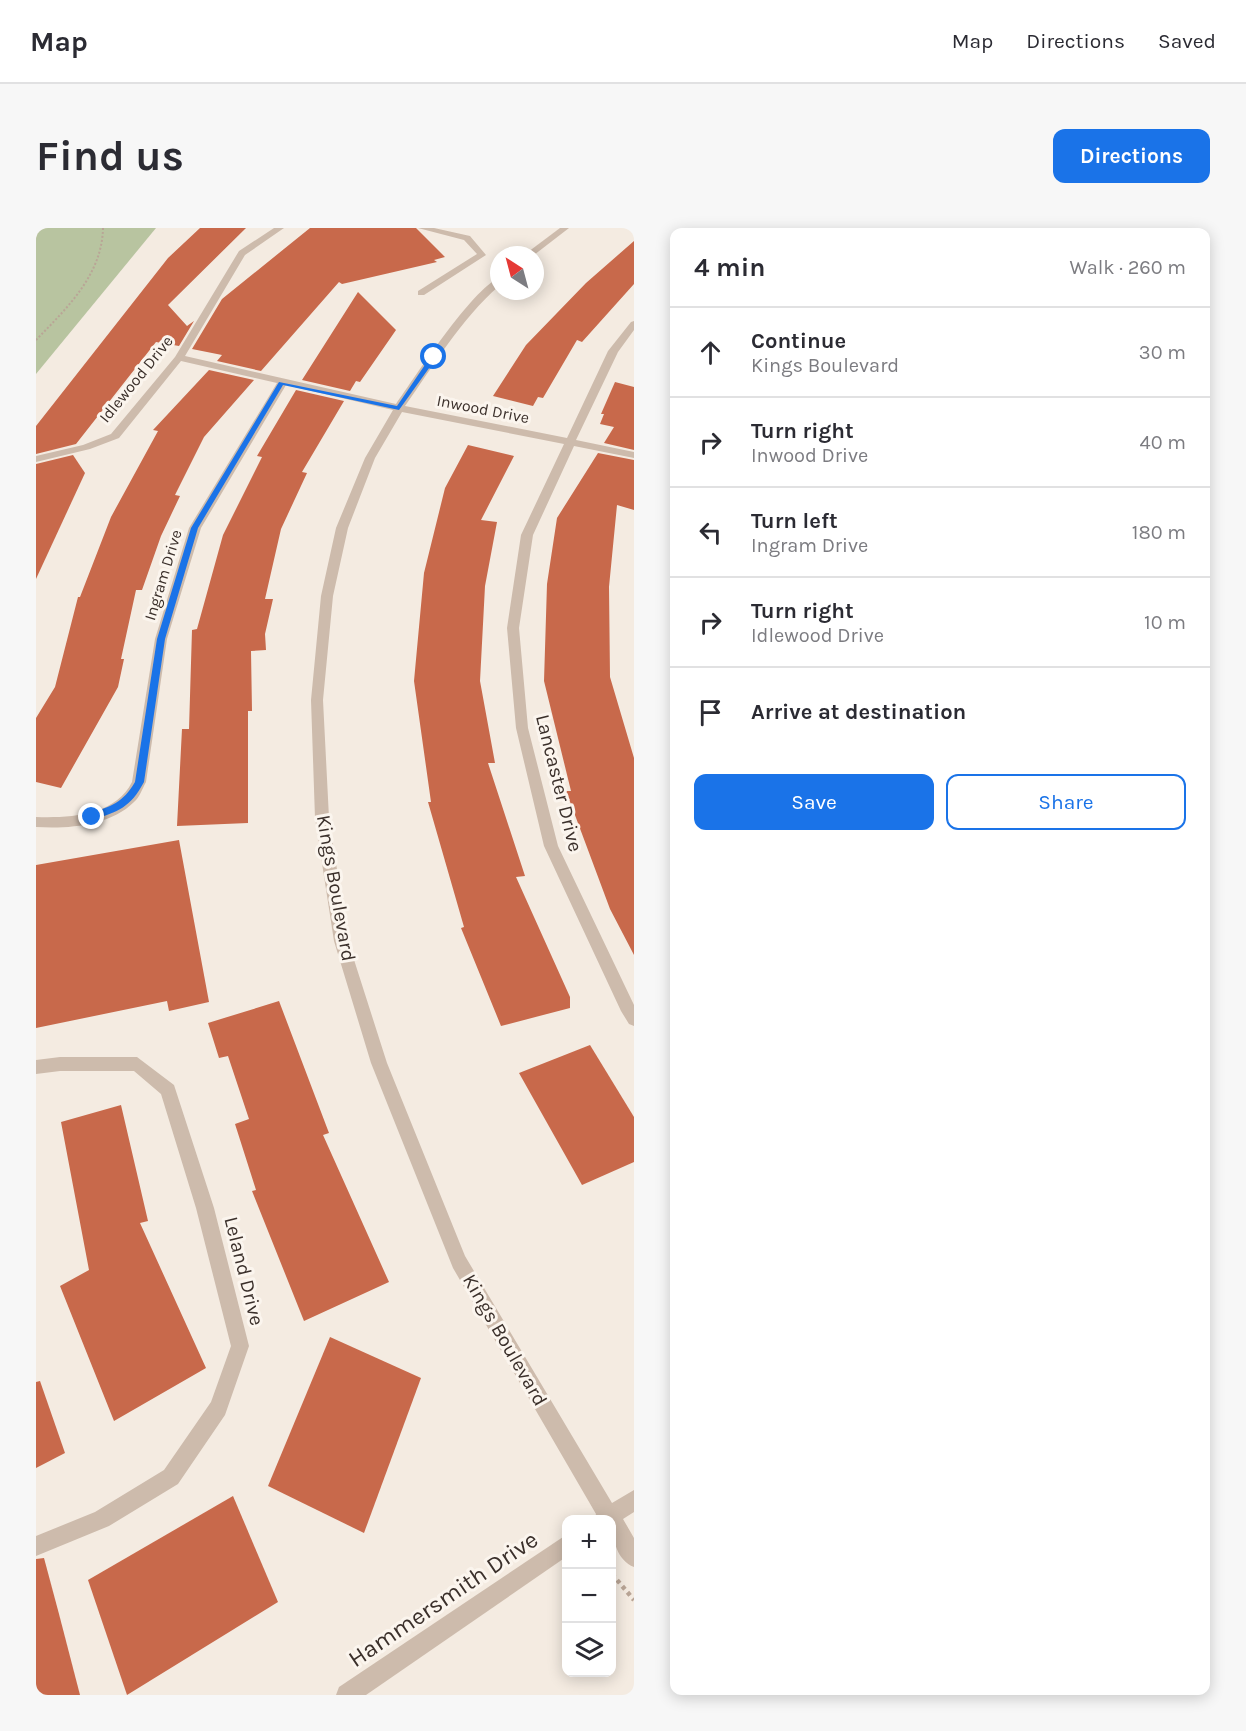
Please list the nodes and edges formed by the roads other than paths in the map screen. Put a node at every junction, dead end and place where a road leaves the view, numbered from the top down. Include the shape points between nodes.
1 (280, 228) edge
2 (422, 228) edge
3 (565, 228) edge
4 (540, 246) edge
5 (490, 289) edge
6 (421, 293) dead end
7 (634, 324) edge
8 (179, 358) junction
9 (282, 383) junction
10 (399, 408) junction
11 (570, 442) junction
12 (634, 455) edge
13 (36, 459) edge
14 (36, 822) edge
15 (634, 1019) edge
16 (36, 1067) edge
17 (634, 1500) edge
18 (607, 1515) edge
19 (614, 1515) edge
20 (616, 1530) edge
21 (36, 1546) edge
22 (562, 1548) edge
23 (634, 1557) edge
24 (347, 1695) edge

1 - 8 street, Idlewood Drive via 242,253
2 - 6 street via 467,238 482,255
3 - 4 street
5 - 10 street, Kings Boulevard via 434,357
7 - 11 street, Lancaster Drive via 613,351
8 - 9 street, Inwood Drive
8 - 13 street, Idlewood Drive via 115,436
9 - 10 street, Inwood Drive
9 - 14 street, Ingram Drive via 195,528 161,639 139,782 131,797 92,817
10 - 11 street, Inwood Drive
10 - 18 street, Kings Boulevard via 370,458 342,528 327,596 317,700 321,818 341,941 379,1063 459,1262
11 - 12 street
11 - 15 street, Lancaster Drive via 527,535 513,628 522,728 551,846
16 - 21 street, Leland Drive via 137,1064 168,1090 205,1208 240,1346 218,1408 171,1477 102,1519
17 - 19 street
20 - 23 street, Kings Boulevard
22 - 24 street, Hammersmith Drive

